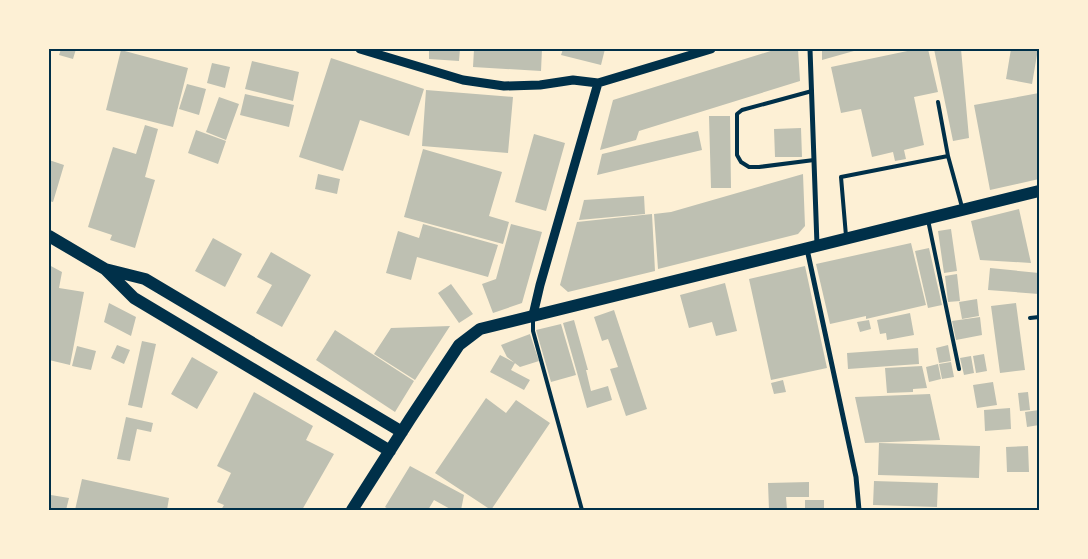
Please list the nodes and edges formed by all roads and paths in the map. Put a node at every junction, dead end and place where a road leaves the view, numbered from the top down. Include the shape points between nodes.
1 (360, 49) edge
2 (711, 49) edge
3 (810, 49) edge
4 (598, 83) junction
5 (812, 91) junction
6 (938, 102) dead end
7 (948, 156) junction
8 (814, 160) junction
9 (1039, 191) edge
10 (963, 210) junction
11 (928, 218) junction
12 (49, 236) edge
13 (847, 238) junction
14 (812, 247) junction
15 (105, 269) junction
16 (533, 315) junction
17 (1039, 317) edge
18 (1030, 318) dead end
19 (959, 369) dead end
20 (402, 432) junction
21 (390, 451) junction
22 (352, 510) edge
23 (582, 510) edge
24 (859, 510) edge

1 - 4 street via 463,80 504,86 573,80
2 - 4 street
3 - 5 street
4 - 16 street
5 - 8 street
5 - 8 lane via 737,114 737,155 749,167
6 - 7 lane
7 - 10 lane
7 - 13 lane via 841,177
8 - 14 street
9 - 10 main road
10 - 11 main road
11 - 13 main road
11 - 19 lane
12 - 15 main road
13 - 14 main road
14 - 16 main road
14 - 24 street via 856,477
15 - 20 main road via 145,279
15 - 21 main road via 134,298
16 - 20 main road via 480,329 459,346
16 - 23 lane via 534,331
17 - 18 lane
20 - 21 main road
21 - 22 main road

